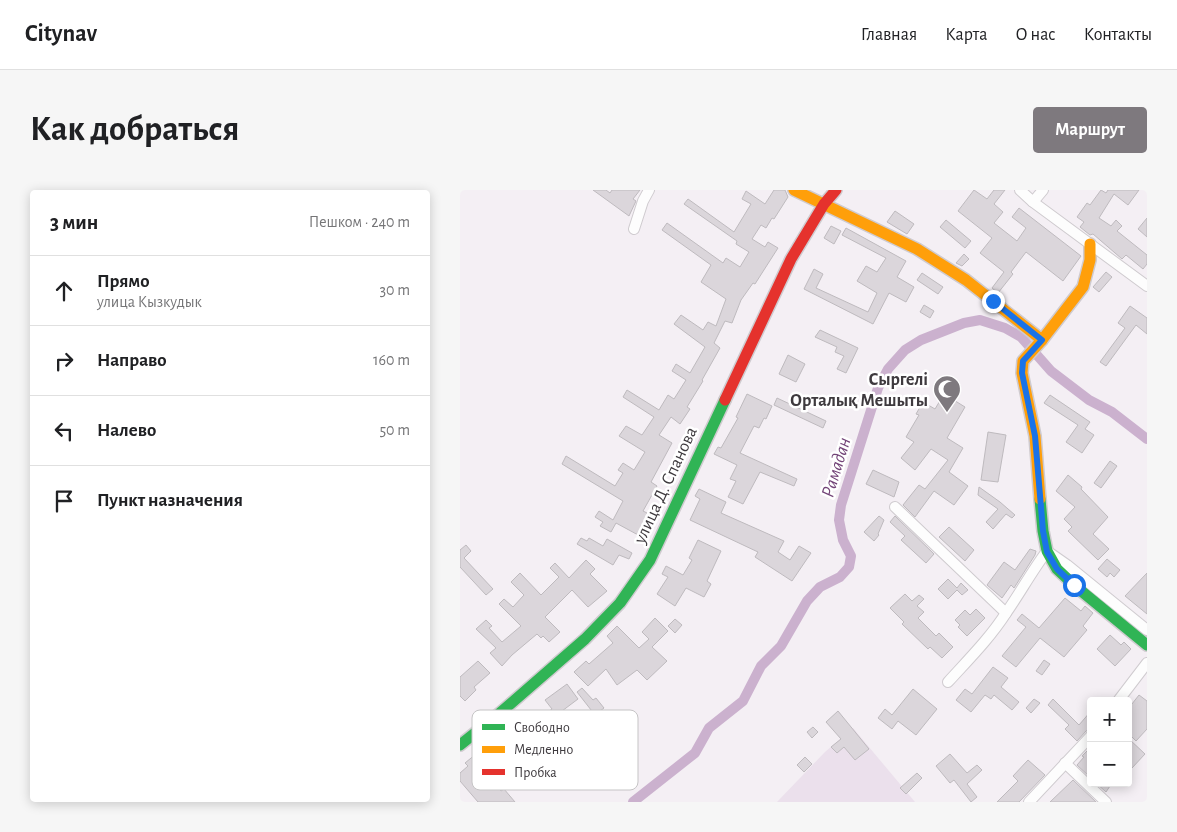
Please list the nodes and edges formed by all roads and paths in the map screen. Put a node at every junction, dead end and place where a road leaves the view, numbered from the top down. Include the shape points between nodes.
1 (649, 190) edge
2 (794, 190) edge
3 (836, 190) edge
4 (1020, 190) edge
5 (1043, 190) edge
6 (1033, 202) junction
7 (824, 204) junction
8 (634, 229) dead end
9 (1090, 244) junction
10 (1147, 286) edge
11 (1042, 340) junction
12 (895, 507) dead end
13 (1047, 552) junction
14 (1006, 613) junction
15 (1147, 630) edge
16 (1147, 645) edge
17 (1147, 663) edge
18 (948, 682) dead end
19 (1121, 697) edge
20 (503, 710) edge
21 (472, 735) edge
22 (1087, 740) edge
23 (460, 745) edge
24 (1065, 763) junction
25 (1029, 802) edge
26 (1106, 802) edge

1 - 8 street
2 - 7 street
3 - 7 street, улица Д. Спанова
4 - 6 street
5 - 6 street
6 - 9 street
7 - 11 street via 918,249 966,280
7 - 20 street, улица Д. Спанова via 790,259 650,560 620,603 585,640
9 - 10 street
9 - 11 street via 1090,260 1083,287
11 - 13 street via 1023,361 1022,373 1035,436
12 - 14 street
13 - 14 street
13 - 15 street
13 - 16 street via 1057,569 1074,585
14 - 18 street
17 - 19 street
21 - 23 street, улица Д. Спанова
22 - 24 street
24 - 25 street
24 - 26 street

